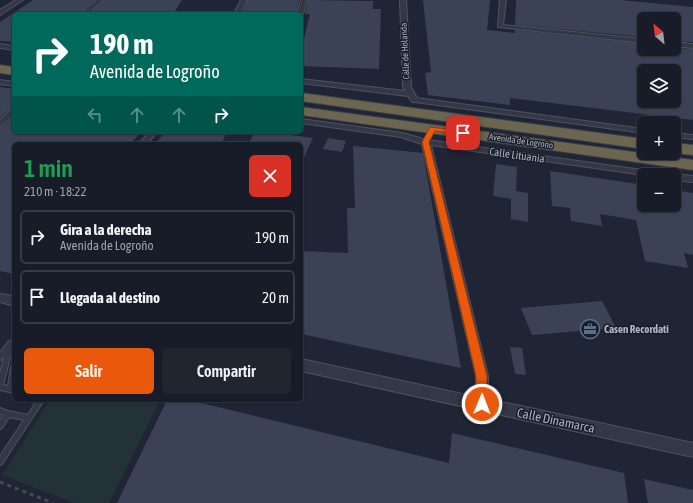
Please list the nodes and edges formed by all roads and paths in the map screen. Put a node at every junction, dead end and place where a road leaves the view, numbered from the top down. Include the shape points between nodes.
1 (20, 0) edge
2 (100, 0) edge
3 (244, 0) edge
4 (304, 0) edge
5 (403, 0) edge
6 (503, 0) edge
7 (85, 12) edge
8 (238, 12) edge
9 (301, 12) edge
10 (0, 13) edge
11 (637, 40) edge
12 (681, 45) edge
13 (0, 46) edge
14 (693, 46) edge
15 (12, 48) edge
16 (0, 56) edge
17 (12, 58) edge
18 (0, 69) edge
19 (12, 70) edge
20 (303, 81) edge
21 (0, 82) edge
22 (12, 84) edge
23 (303, 97) edge
24 (413, 97) junction
25 (303, 111) edge
26 (12, 114) edge
27 (439, 116) junction
28 (303, 121) edge
29 (0, 124) edge
30 (411, 126) junction
31 (433, 129) junction
32 (637, 130) edge
33 (151, 134) edge
34 (681, 136) edge
35 (693, 137) edge
36 (145, 142) edge
37 (426, 142) junction
38 (637, 143) edge
39 (681, 149) edge
40 (693, 150) edge
41 (693, 165) edge
42 (637, 172) edge
43 (681, 178) edge
44 (693, 180) edge
45 (0, 298) edge
46 (12, 301) edge
47 (12, 343) edge
48 (0, 357) edge
49 (303, 365) edge
50 (0, 387) edge
51 (12, 390) edge
52 (40, 402) edge
53 (482, 404) junction
54 (0, 411) edge
55 (8, 414) junction
56 (29, 418) junction
57 (0, 426) edge
58 (693, 450) edge
59 (0, 462) edge
60 (0, 482) edge
61 (53, 503) edge

1 - 10 street
2 - 7 street
3 - 8 street
4 - 9 street
5 - 24 street, Calle de Holanda via 406,84
6 - 11 street via 500,26
12 - 14 street
13 - 15 street
16 - 17 highway
18 - 19 highway
20 - 24 street
21 - 22 street
23 - 27 highway, Avenida de Logroño
24 - 27 highway via 424,109
24 - 32 street
25 - 30 highway, Avenida de Logroño
26 - 29 street
27 - 38 highway, Avenida de Logroño
28 - 37 street, Calle Lituania via 402,135
30 - 31 highway, Avenida de Logroño
30 - 37 highway
31 - 37 highway
31 - 41 highway, Avenida de Logroño
33 - 36 street
34 - 35 street
37 - 42 street, Calle Lituania
37 - 53 street via 482,376
39 - 40 highway
43 - 44 street
45 - 46 street
47 - 48 lane
47 - 50 lane
49 - 53 street, Calle Dinamarca
50 - 51 lane
52 - 56 lane
53 - 58 street, Calle Dinamarca
54 - 55 lane
55 - 56 lane
55 - 57 lane
56 - 59 lane
60 - 61 path

